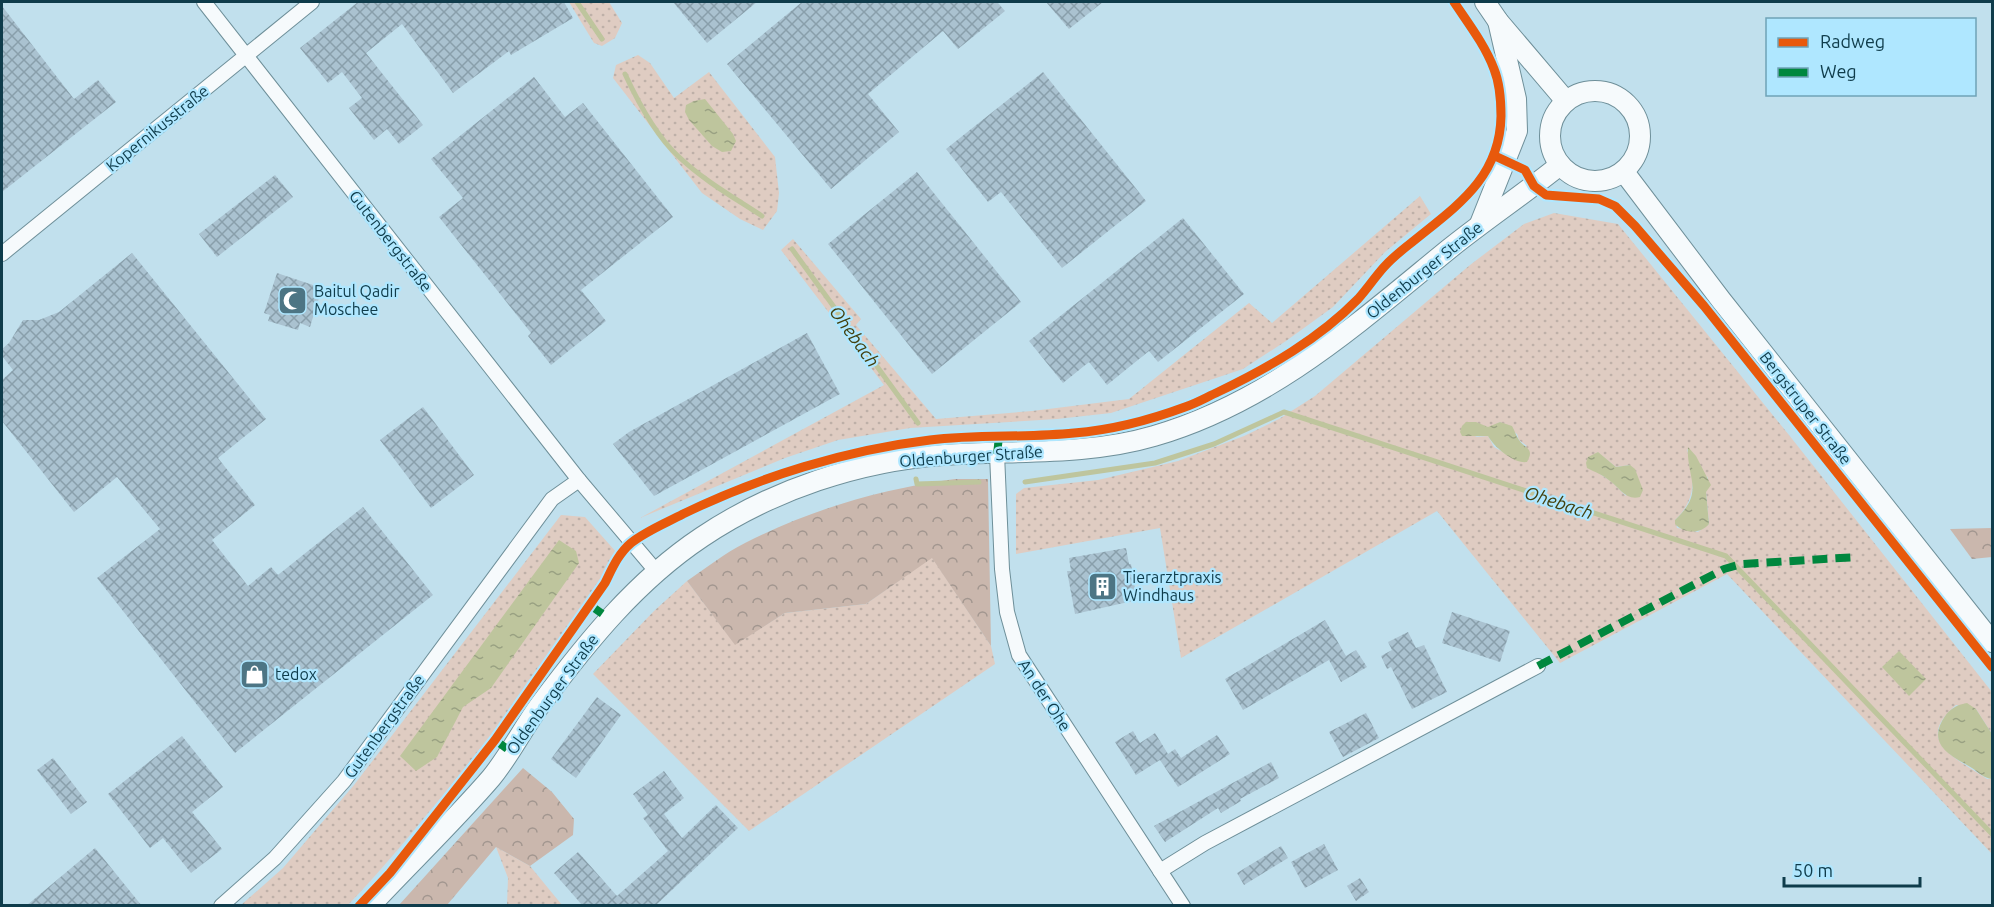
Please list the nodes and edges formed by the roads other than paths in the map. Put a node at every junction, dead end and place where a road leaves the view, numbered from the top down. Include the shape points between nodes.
1 (204, 2) edge
2 (312, 2) edge
3 (1485, 2) edge
4 (1497, 21) junction
5 (246, 55) junction
6 (1566, 101) junction
7 (1560, 165) junction
8 (1624, 172) junction
9 (1480, 224) junction
10 (2, 254) edge
11 (997, 454) junction
12 (579, 480) junction
13 (656, 571) junction
14 (1992, 642) edge
15 (1538, 666) dead end
16 (1160, 871) junction
17 (221, 906) edge
18 (370, 906) edge
19 (1183, 906) edge

1 - 5 street, Gutenbergstraße
2 - 5 street, Kopernikusstraße
3 - 4 main road
4 - 6 main road
4 - 9 main road via 1516,99 1517,131
5 - 10 street, Kopernikusstraße
5 - 12 street, Gutenbergstraße
6 - 7 main road via 1557,111 1551,132 1553,152
6 - 8 main road via 1579,94 1607,92 1631,108 1638,120 1640,141 1634,161
7 - 8 main road via 1583,180 1597,182
7 - 9 main road, Oldenburger Straße
8 - 14 main road, Bergstruper Straße
9 - 11 main road, Oldenburger Straße via 1309,361 1208,418 1152,437 1095,447
11 - 13 main road, Oldenburger Straße via 900,460 858,468 800,487 703,536
11 - 16 street, An der Ohe via 1006,612 1018,655
12 - 13 street, Gutenbergstraße
12 - 17 street, Gutenbergstraße via 552,499 344,781 275,858
13 - 18 main road, Oldenburger Straße via 593,636 537,709 492,777
15 - 16 street via 1205,843
16 - 19 street, An der Ohe

